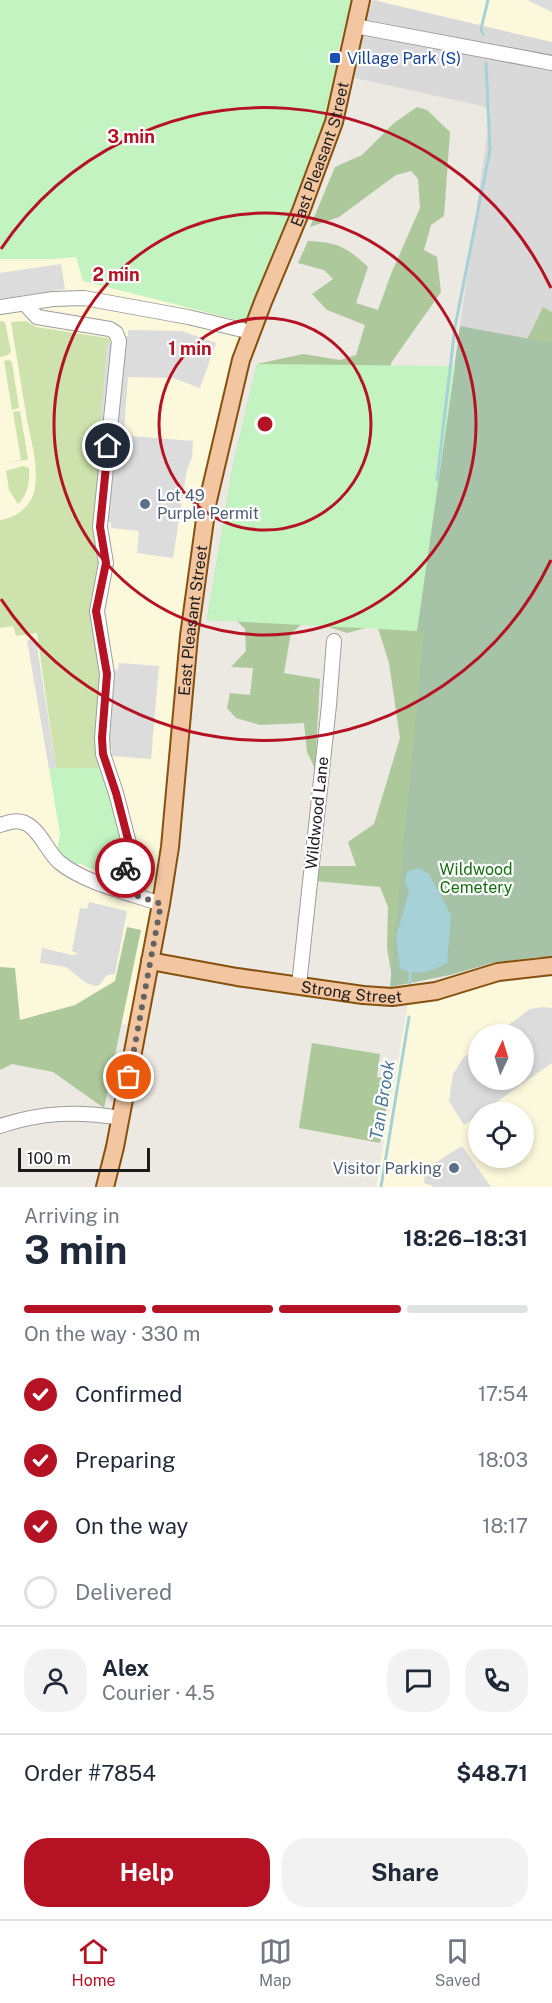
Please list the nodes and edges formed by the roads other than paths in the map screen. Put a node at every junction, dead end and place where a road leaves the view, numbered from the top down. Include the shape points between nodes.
1 (361, 0) edge
2 (355, 26) junction
3 (552, 63) edge
4 (25, 304) junction
5 (0, 307) edge
6 (251, 332) junction
7 (334, 641) dead end
8 (0, 825) edge
9 (118, 889) junction
10 (161, 904) junction
11 (150, 961) junction
12 (552, 966) edge
13 (299, 985) junction
14 (121, 1118) junction
15 (0, 1126) edge
16 (105, 1187) edge

1 - 2 main road, East Pleasant Street
2 - 3 street
2 - 6 main road, East Pleasant Street via 334,122
4 - 5 street
4 - 6 street via 68,298 101,300
4 - 9 street via 37,317 110,329 119,341 100,527 106,563 96,611 107,674 103,754 130,847
6 - 10 main road, East Pleasant Street via 237,375 202,541
7 - 13 street, Wildwood Lane
8 - 9 street via 24,822 62,864
9 - 10 street
10 - 11 main road, East Pleasant Street
11 - 13 main road, Strong Street
11 - 14 main road, East Pleasant Street
12 - 13 main road, Strong Street via 498,972 404,997
14 - 15 street via 55,1113
14 - 16 main road, East Pleasant Street

